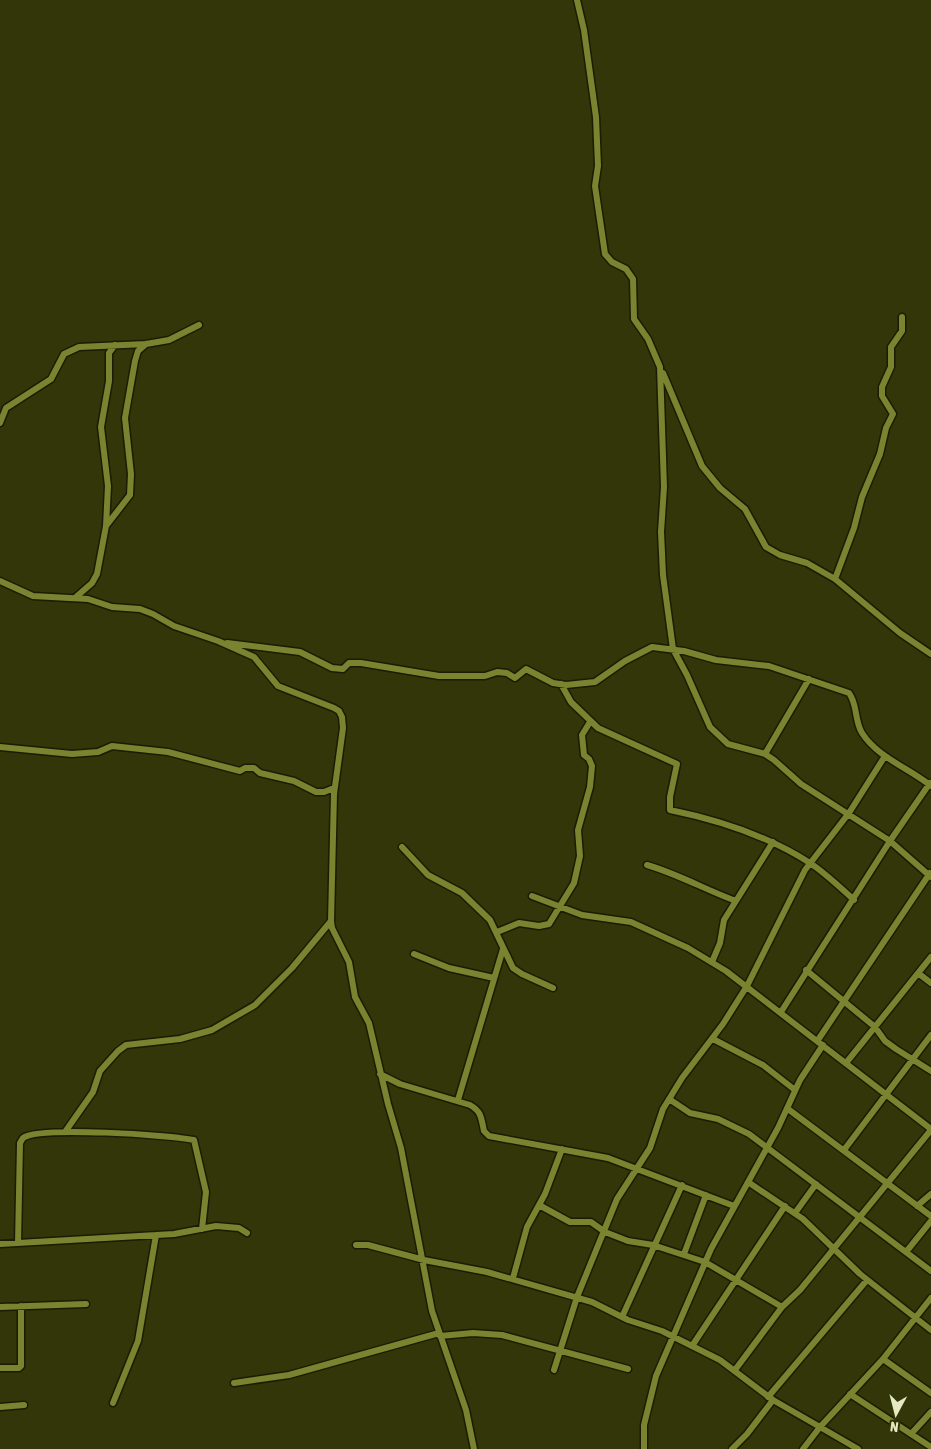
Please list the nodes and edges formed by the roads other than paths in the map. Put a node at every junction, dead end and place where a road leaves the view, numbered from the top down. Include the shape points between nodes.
1 (577, 0) edge
2 (902, 317) dead end
3 (199, 325) dead end
4 (146, 344) junction
5 (115, 345) junction
6 (660, 367) junction
7 (0, 423) edge
8 (106, 526) junction
9 (835, 579) junction
10 (0, 581) edge
11 (76, 598) junction
12 (224, 643) junction
13 (673, 649) junction
14 (931, 654) edge
15 (809, 678) junction
16 (561, 684) junction
17 (590, 722) junction
18 (0, 748) edge
19 (766, 754) junction
20 (885, 756) junction
21 (930, 784) edge
22 (334, 788) junction
23 (848, 813) junction
24 (890, 841) junction
25 (773, 842) junction
26 (402, 847) dead end
27 (810, 863) junction
28 (647, 865) dead end
29 (930, 875) edge
30 (532, 896) dead end
31 (854, 900) junction
32 (736, 901) junction
33 (558, 907) junction
34 (331, 920) junction
35 (497, 932) junction
36 (503, 949) junction
37 (414, 954) dead end
38 (931, 957) edge
39 (712, 962) junction
40 (806, 970) junction
41 (918, 973) junction
42 (494, 978) junction
43 (931, 983) edge
44 (747, 986) junction
45 (553, 988) dead end
46 (844, 1000) junction
47 (781, 1012) junction
48 (875, 1027) junction
49 (931, 1035) edge
50 (713, 1039) junction
51 (818, 1040) junction
52 (824, 1045) junction
53 (913, 1059) junction
54 (846, 1062) junction
55 (931, 1071) edge
56 (380, 1074) junction
57 (795, 1090) junction
58 (886, 1094) junction
59 (669, 1099) junction
60 (458, 1100) junction
61 (788, 1108) junction
62 (931, 1129) edge
63 (65, 1132) junction
64 (768, 1147) junction
65 (562, 1149) junction
66 (844, 1150) junction
67 (636, 1168) junction
68 (748, 1182) junction
69 (886, 1183) junction
70 (816, 1184) junction
71 (682, 1186) junction
72 (931, 1194) edge
73 (706, 1195) junction
74 (539, 1205) junction
75 (734, 1206) junction
76 (785, 1206) junction
77 (917, 1206) junction
78 (795, 1214) junction
79 (859, 1215) junction
80 (931, 1216) edge
81 (931, 1221) edge
82 (202, 1228) junction
83 (605, 1232) junction
84 (247, 1233) dead end
85 (156, 1235) junction
86 (18, 1243) junction
87 (0, 1244) edge
88 (356, 1245) dead end
89 (653, 1245) junction
90 (832, 1249) junction
91 (906, 1252) junction
92 (684, 1254) junction
93 (424, 1260) junction
94 (705, 1262) junction
95 (931, 1271) edge
96 (513, 1278) junction
97 (735, 1278) junction
98 (867, 1280) junction
99 (577, 1297) junction
100 (931, 1298) edge
101 (86, 1304) dead end
102 (21, 1306) junction
103 (0, 1307) edge
104 (782, 1307) junction
105 (622, 1317) junction
106 (915, 1318) junction
107 (931, 1330) edge
108 (439, 1334) junction
109 (674, 1337) junction
110 (692, 1346) junction
111 (560, 1352) junction
112 (882, 1359) junction
113 (0, 1368) edge
114 (628, 1369) dead end
115 (554, 1370) dead end
116 (735, 1370) junction
117 (234, 1383) dead end
118 (931, 1393) edge
119 (850, 1394) junction
120 (771, 1399) junction
121 (113, 1403) dead end
122 (0, 1406) edge
123 (24, 1406) dead end
124 (931, 1412) edge
125 (820, 1427) junction
126 (911, 1434) junction
127 (931, 1447) edge
128 (474, 1449) edge
129 (644, 1449) edge
130 (732, 1449) edge
131 (803, 1449) edge
132 (858, 1449) edge

1 - 6 street via 596,117 598,166 594,186 605,254 626,269 633,279 634,319 648,339
2 - 9 street via 902,331 891,347 891,367 882,387 882,396 893,414
3 - 4 street via 169,340
4 - 5 street
4 - 8 street via 138,351 135,361 125,418 130,495
5 - 7 street via 79,347 64,354 51,379 6,408
5 - 8 street via 110,353 101,427 108,486
6 - 9 street via 702,466 720,488 745,510 766,547 807,563
6 - 13 street via 664,479 661,532
8 - 11 street via 97,574
9 - 14 street via 900,633
10 - 11 street via 33,596
11 - 12 street via 112,607 140,609 174,626
12 - 16 street via 300,652 332,668 343,669 349,663 361,663 439,676 485,676 497,672 507,673 512,678 526,669
12 - 22 street via 254,657 278,686 340,711 343,728
13 - 15 street via 716,660 756,663
13 - 16 street via 652,647 595,682
13 - 19 street via 710,726 728,744
15 - 19 street
15 - 20 street via 849,693 863,734
16 - 17 street via 571,702
17 - 25 street via 677,764 670,810 706,818
17 - 33 street via 582,740 584,755 592,766 590,787 578,830 580,856 574,883
18 - 22 street via 64,754 98,752 112,746 168,752 240,771 254,768 316,792
19 - 23 street via 801,784
20 - 21 street
20 - 23 street
21 - 24 street
22 - 34 street
23 - 24 street
23 - 27 street
24 - 29 street
24 - 31 street
25 - 27 street
25 - 32 street
26 - 35 street via 428,875 471,900
27 - 31 street
27 - 44 street
28 - 32 street via 684,877
29 - 46 street
30 - 33 street
31 - 40 street
32 - 39 street via 724,920
33 - 35 street via 545,926 520,923
33 - 39 street via 582,915 631,922
34 - 56 street via 346,952 355,997 369,1023
34 - 63 street via 292,968 255,1005 212,1030 180,1039 126,1045 118,1051 100,1070 93,1092
35 - 36 street
36 - 42 street
36 - 45 street via 513,968
37 - 42 street via 457,970
38 - 41 street
39 - 44 street
40 - 46 street
40 - 47 street
41 - 43 street
41 - 48 street
42 - 60 street
44 - 47 street
44 - 50 street
46 - 48 street
46 - 51 street
47 - 51 street
48 - 53 street via 885,1040
48 - 54 street
49 - 53 street
50 - 57 street via 764,1065
50 - 59 street
51 - 52 street
52 - 54 street
52 - 57 street
53 - 55 street
53 - 58 street
54 - 58 street
56 - 60 street via 400,1084
56 - 93 street via 401,1148
57 - 61 street
58 - 62 street
58 - 66 street
59 - 64 street via 690,1112 728,1124
59 - 67 street via 657,1121 650,1148
60 - 65 street via 478,1110 484,1132 489,1136
61 - 64 street
61 - 66 street
62 - 69 street
63 - 82 street via 194,1140 206,1192
63 - 86 street via 30,1134 23,1138 19,1164
64 - 68 street
64 - 70 street
65 - 67 street via 608,1158
65 - 74 street
66 - 69 street
67 - 71 street
67 - 83 street via 617,1198
68 - 75 street
68 - 76 street
69 - 77 street
69 - 79 street
70 - 78 street
70 - 79 street
71 - 73 street
71 - 89 street
72 - 77 street
73 - 75 street
73 - 92 street
74 - 83 street via 570,1222 590,1222
74 - 96 street via 527,1227
75 - 94 street
76 - 78 street
76 - 97 street
77 - 80 street
78 - 90 street
79 - 90 street
79 - 91 street
81 - 91 street
82 - 84 street via 228,1226
82 - 85 street
83 - 89 street via 628,1241
83 - 99 street
85 - 86 street
85 - 121 street via 138,1341
86 - 87 street
88 - 93 street via 368,1245
89 - 92 street
89 - 105 street
90 - 98 street
90 - 104 street via 800,1290
91 - 95 street
92 - 94 street
93 - 96 street
93 - 108 street
94 - 97 street
94 - 109 street
96 - 99 street
97 - 104 street
97 - 110 street
98 - 106 street
98 - 120 street
99 - 105 street
99 - 111 street
100 - 106 street
101 - 102 street
102 - 103 street
102 - 113 street via 21,1366
104 - 116 street
105 - 109 street
106 - 107 street
106 - 112 street
108 - 111 street via 473,1332 502,1335
108 - 117 street via 290,1375
108 - 128 street via 466,1410
109 - 110 street
109 - 129 street via 662,1359 648,1403
110 - 116 street
111 - 114 street
111 - 115 street
112 - 118 street
112 - 119 street
116 - 120 street
119 - 125 street
119 - 126 street
120 - 125 street
120 - 130 street via 748,1434
122 - 123 street
124 - 126 street
125 - 131 street
125 - 132 street
126 - 127 street

